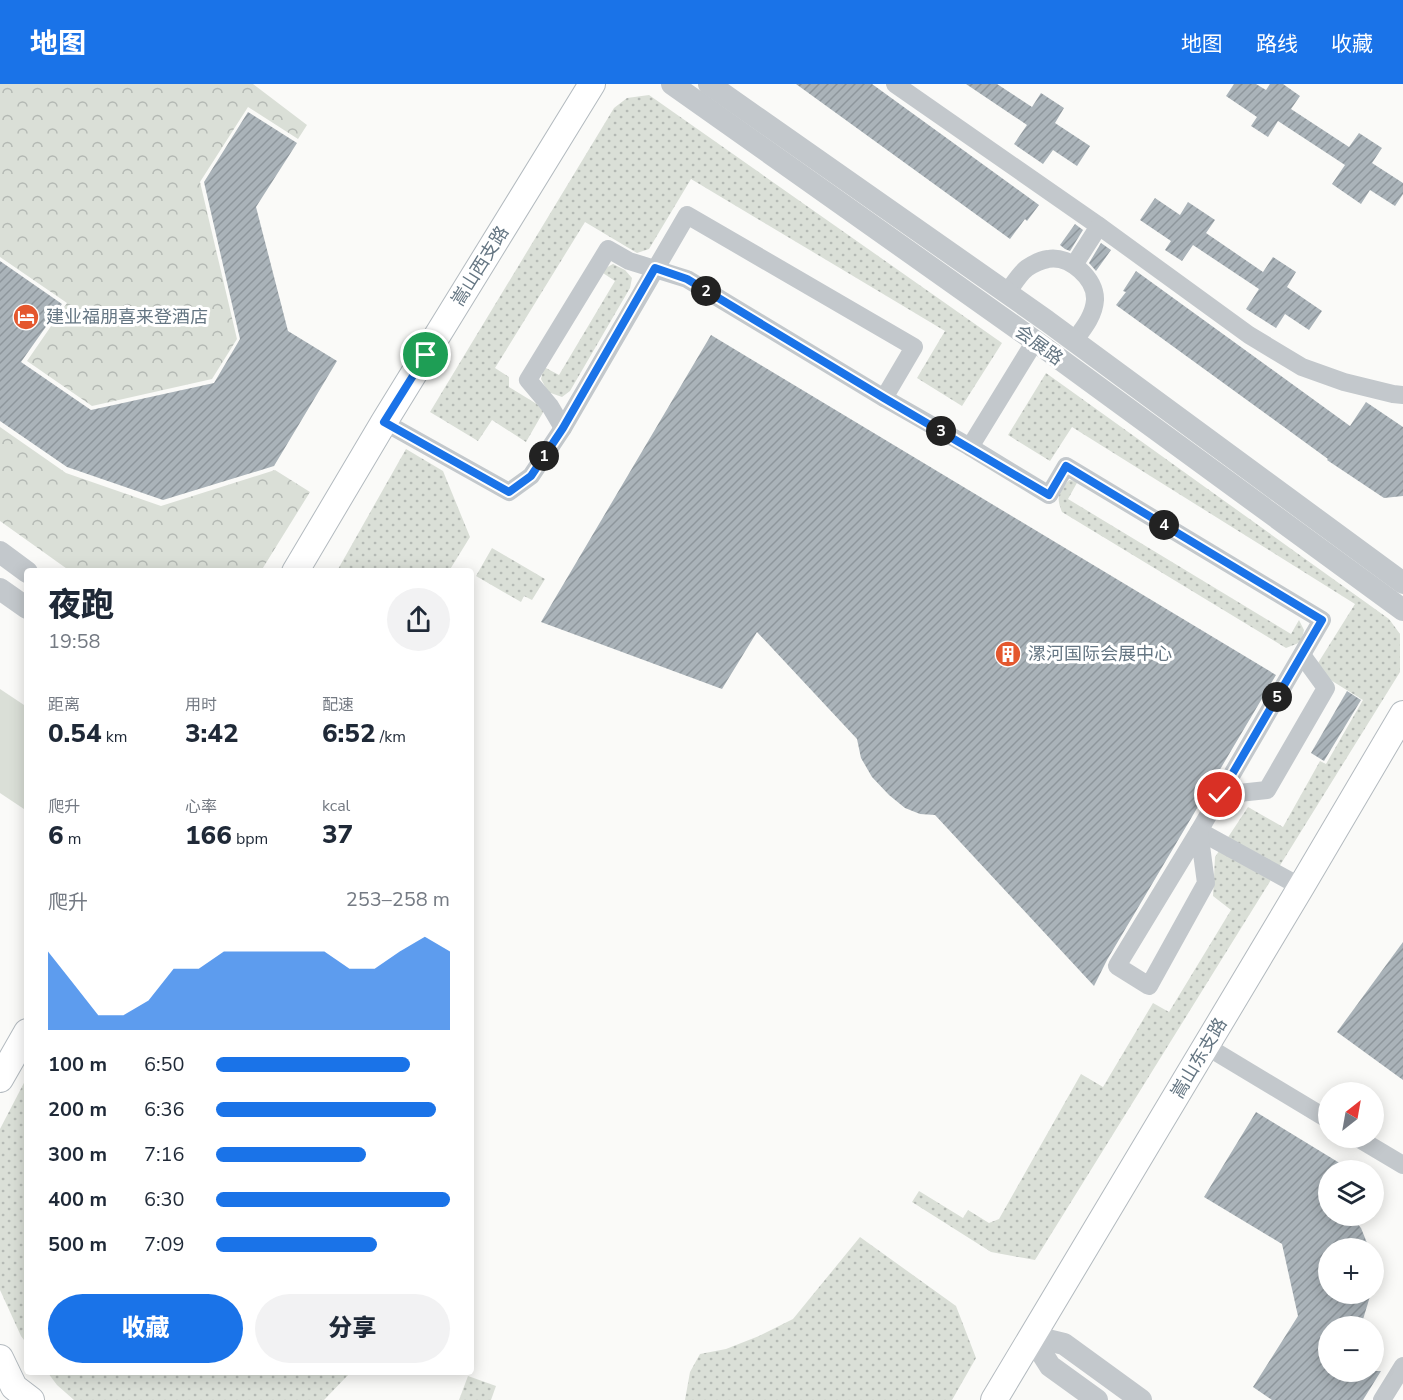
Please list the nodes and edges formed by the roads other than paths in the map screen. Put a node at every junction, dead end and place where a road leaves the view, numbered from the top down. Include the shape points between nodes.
1 (592, 84) edge
2 (672, 84) edge
3 (709, 84) edge
4 (895, 84) edge
5 (1099, 226) junction
6 (1074, 265) junction
7 (655, 268) junction
8 (1007, 293) junction
9 (1047, 321) junction
10 (1035, 341) junction
11 (1074, 341) junction
12 (1403, 395) edge
13 (884, 398) junction
14 (384, 422) junction
15 (563, 428) junction
16 (970, 447) junction
17 (0, 552) edge
18 (297, 568) edge
19 (24, 570) edge
20 (1403, 583) edge
21 (0, 589) edge
22 (24, 606) edge
23 (1403, 610) edge
24 (1302, 655) junction
25 (1403, 714) edge
26 (1220, 795) junction
27 (1199, 831) junction
28 (1301, 887) junction
29 (24, 1037) edge
30 (1206, 1046) junction
31 (0, 1079) edge
32 (1318, 1113) edge
33 (1374, 1148) edge
34 (1403, 1165) edge
35 (1031, 1336) junction
36 (0, 1358) edge
37 (1403, 1366) edge
38 (31, 1400) edge
39 (994, 1400) edge
40 (1096, 1400) edge
41 (1141, 1400) edge
42 (1382, 1400) edge

1 - 14 main road, 嵩山西支路
2 - 10 street, 会展路
3 - 8 street, 会展路
4 - 5 street
5 - 6 street
5 - 12 street via 1249,335 1302,367 1344,382
6 - 8 street via 1050,258 1036,263 1026,268
6 - 11 street via 1094,289 1095,301 1086,326
7 - 13 street via 687,279
7 - 13 street via 687,215 914,347
7 - 15 street
7 - 15 street via 629,261 608,249 528,380
8 - 9 street, 会展路
9 - 10 street
9 - 11 street, 会展路
10 - 16 street
10 - 23 street, 会展路
11 - 20 street, 会展路
13 - 16 street
14 - 15 street via 509,492 531,476
14 - 18 main road, 嵩山西支路
16 - 24 street via 1049,495 1066,466 1322,620
17 - 19 street
21 - 22 street
24 - 26 street
24 - 26 street via 1326,688 1268,790
25 - 28 main road, 嵩山东支路
26 - 27 street
27 - 27 street via 1206,883 1149,986 1117,966
27 - 28 street
28 - 30 main road, 嵩山东支路
29 - 31 main road
30 - 32 street
30 - 35 main road, 嵩山东支路
33 - 34 street
35 - 39 main road, 嵩山东支路
35 - 40 street via 1050,1366
35 - 41 street via 1064,1344
36 - 38 main road via 14,1387
37 - 42 street

